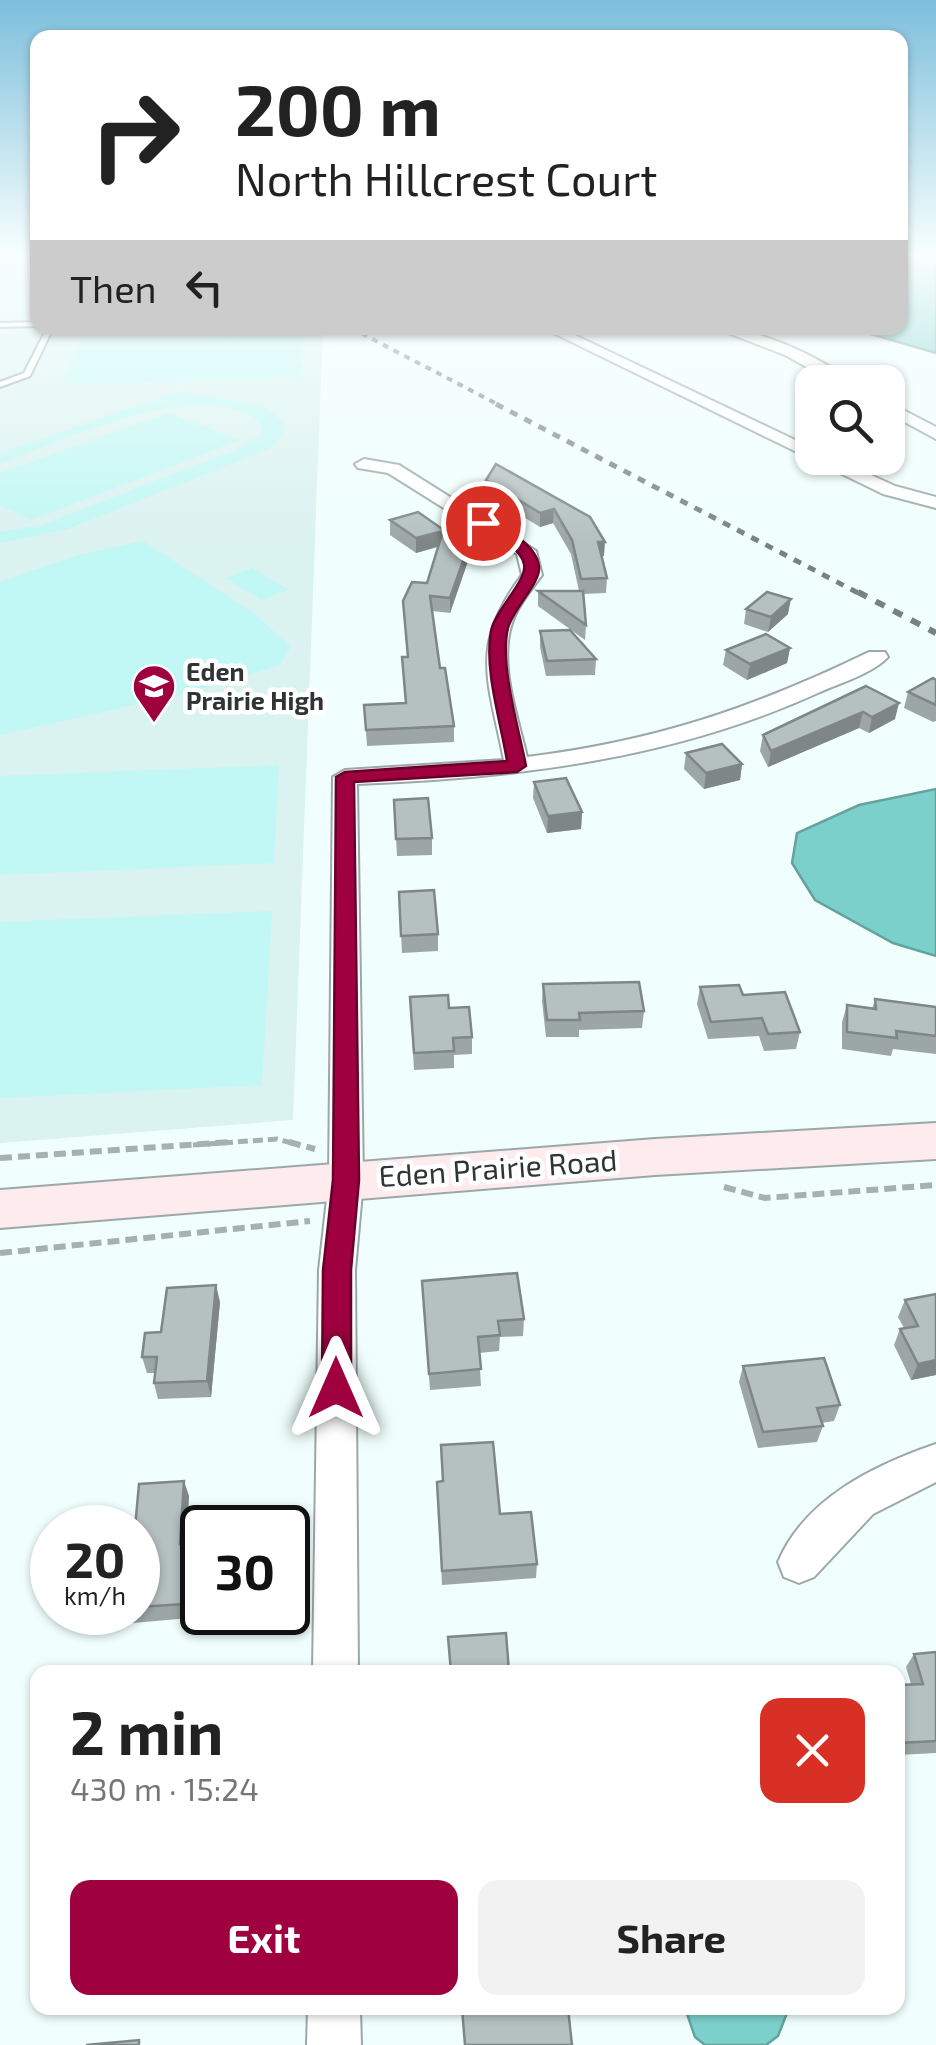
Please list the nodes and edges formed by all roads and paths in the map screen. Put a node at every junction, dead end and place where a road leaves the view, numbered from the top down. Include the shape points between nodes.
1 (38, 353) edge
2 (603, 353) edge
3 (0, 384) edge
4 (905, 417) edge
5 (936, 434) edge
6 (795, 446) edge
7 (364, 464) dead end
8 (856, 475) edge
9 (936, 503) edge
10 (877, 657) dead end
11 (517, 766) junction
12 (936, 1140) edge
13 (936, 1185) edge
14 (716, 1186) dead end
15 (344, 1199) junction
16 (0, 1210) edge
17 (0, 1253) edge
18 (936, 1463) edge
19 (798, 1562) dead end
20 (335, 1665) edge
21 (334, 2015) edge
22 (334, 2045) edge

1 - 3 lane via 29,372
2 - 6 street
4 - 5 street
7 - 11 street via 393,469 526,551 532,574 508,607 498,653
8 - 9 street
10 - 11 street via 711,727 589,758
11 - 15 street via 345,777
12 - 15 main road, Eden Prairie Road via 655,1156
13 - 14 path via 764,1198
15 - 16 main road, Eden Prairie Road
15 - 17 path
15 - 20 street via 337,1270
18 - 19 street via 892,1478 840,1512
21 - 22 street

